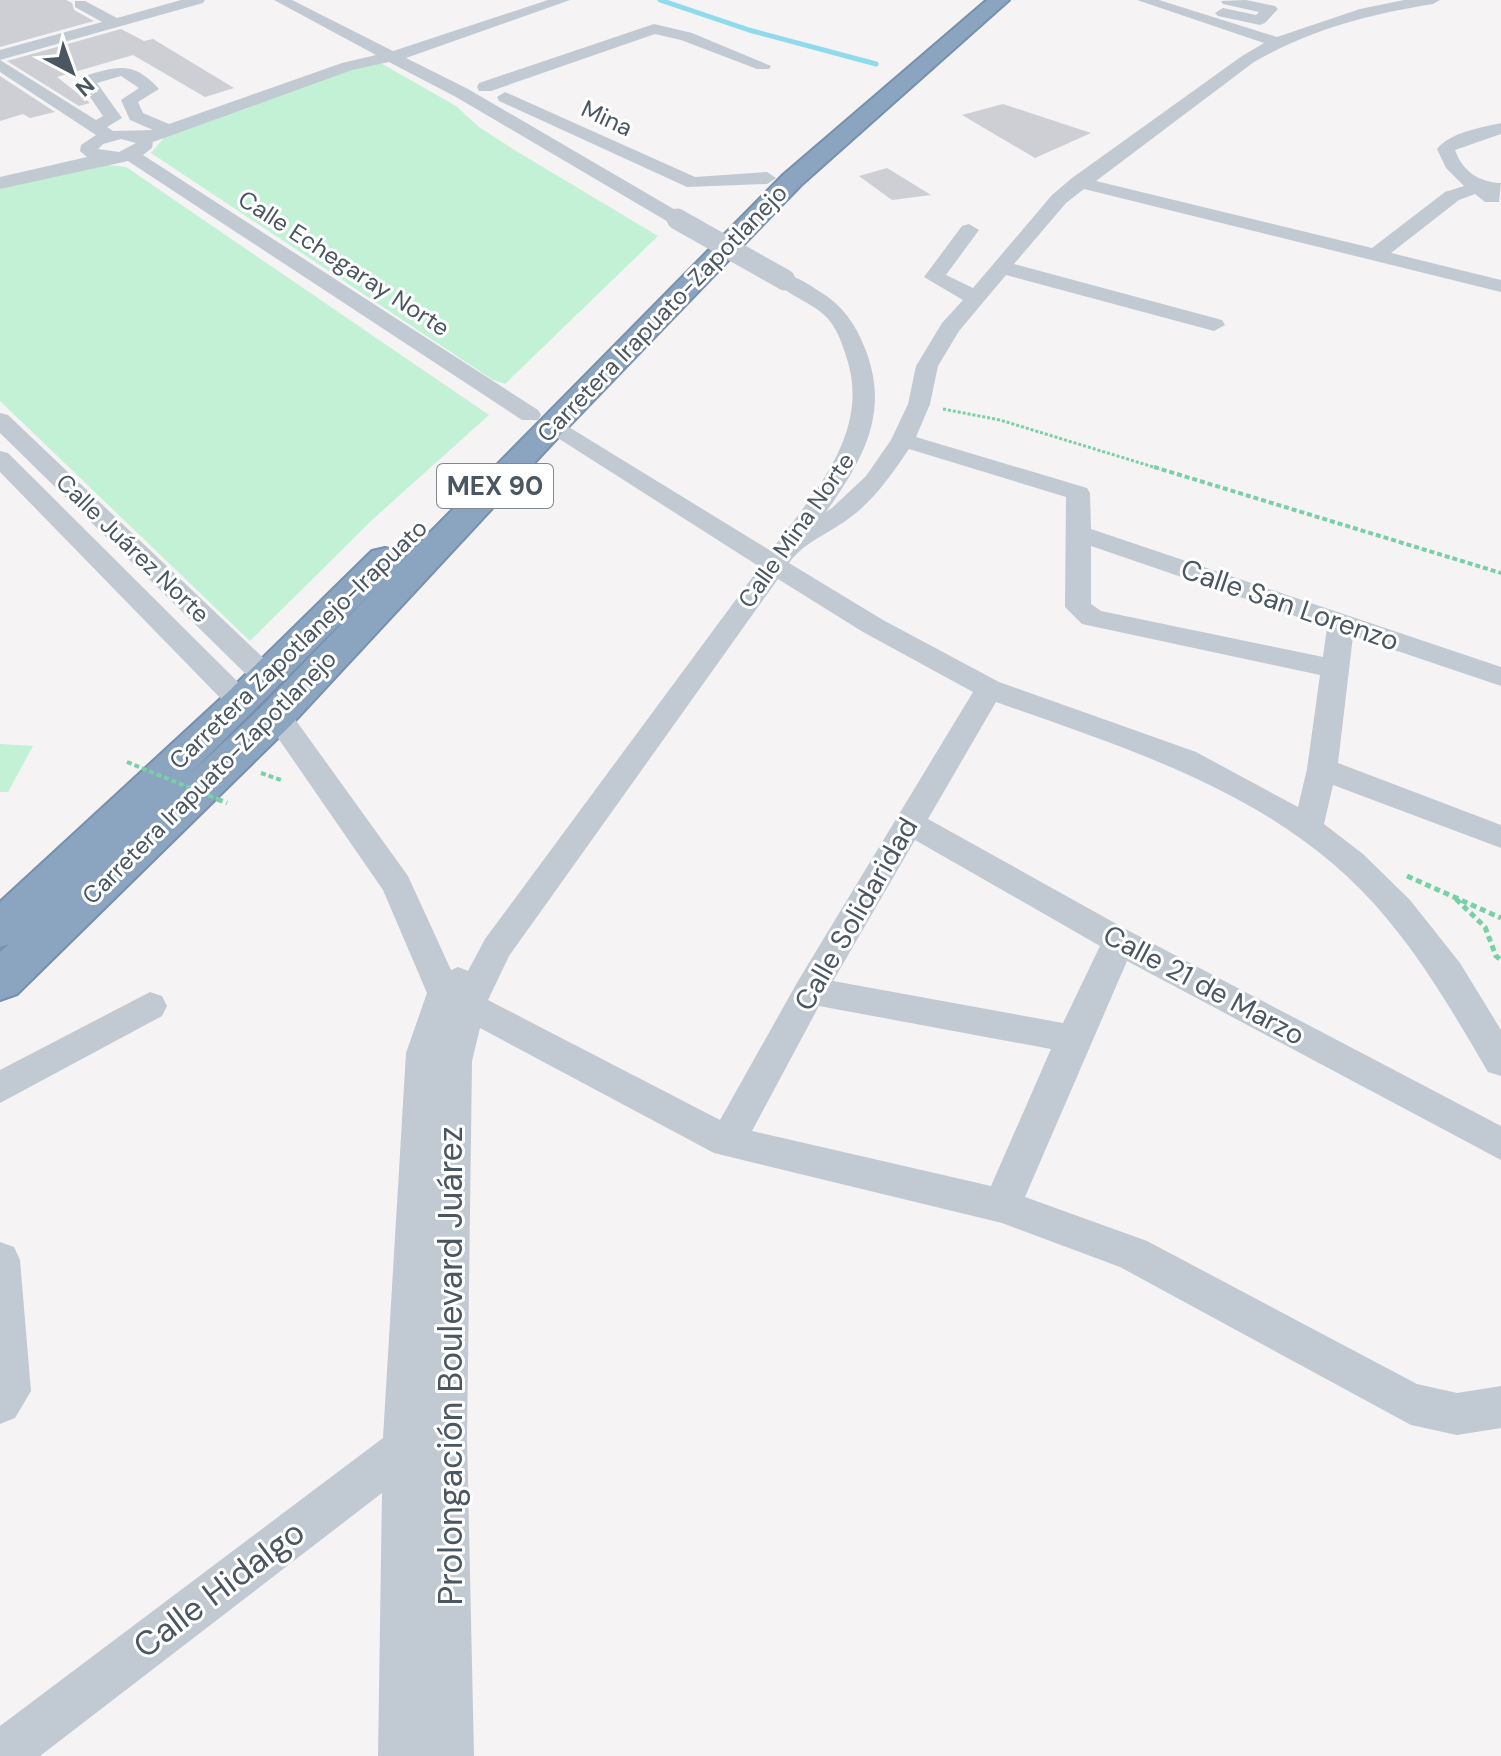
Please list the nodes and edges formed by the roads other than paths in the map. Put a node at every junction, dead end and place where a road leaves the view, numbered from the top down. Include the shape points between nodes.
1 (198, 0) edge
2 (281, 0) edge
3 (563, 0) edge
4 (982, 0) edge
5 (999, 0) edge
6 (1132, 0) edge
7 (1433, 0) edge
8 (1152, 3) edge
9 (80, 4) dead end
10 (1220, 8) edge
11 (116, 23) junction
12 (1276, 42) junction
13 (376, 46) junction
14 (0, 55) edge
15 (395, 56) junction
16 (0, 65) edge
17 (763, 66) dead end
18 (431, 76) junction
19 (485, 87) junction
20 (1501, 128) edge
21 (102, 132) junction
22 (140, 140) junction
23 (89, 151) junction
24 (0, 171) edge
25 (767, 178) junction
26 (1079, 182) junction
27 (0, 183) edge
28 (1478, 187) junction
29 (1501, 189) edge
30 (1501, 205) edge
31 (969, 230) dead end
32 (1374, 256) junction
33 (1001, 267) junction
34 (1501, 286) edge
35 (976, 298) junction
36 (1214, 325) dead end
37 (0, 420) edge
38 (541, 420) junction
39 (903, 440) junction
40 (0, 458) edge
41 (78, 495) junction
42 (48, 506) junction
43 (1078, 533) junction
44 (782, 554) junction
45 (1341, 623) junction
46 (1335, 669) junction
47 (266, 677) junction
48 (1501, 677) edge
49 (989, 689) junction
50 (241, 702) junction
51 (277, 715) junction
52 (1322, 769) junction
53 (909, 822) junction
54 (1308, 828) junction
55 (1501, 837) edge
56 (0, 929) edge
57 (1119, 941) junction
58 (0, 981) edge
59 (810, 991) junction
60 (456, 999) junction
61 (150, 1006) dead end
62 (1073, 1039) junction
63 (1501, 1061) edge
64 (0, 1088) edge
65 (727, 1142) junction
66 (1501, 1144) edge
67 (1002, 1206) junction
68 (0, 1260) edge
69 (0, 1403) edge
70 (1501, 1407) edge
71 (425, 1443) junction
72 (0, 1756) edge
73 (403, 1756) edge
74 (449, 1756) edge

1 - 11 street
2 - 13 street, Calle Mina Norte
3 - 15 street
4 - 25 highway, Carretera Zapotlanejo-Irapuato / MEX 90
5 - 38 highway, Carretera Irapuato-Zapotlanejo / MEX 90 via 792,180
6 - 8 street
7 - 12 street via 1376,8
8 - 10 street
9 - 11 street
10 - 12 street
11 - 14 street
12 - 26 street
13 - 15 street, Calle Mina Norte
13 - 22 street
15 - 18 street, Calle Mina Norte
15 - 22 street via 348,66
16 - 21 street
17 - 19 street via 654,29
18 - 19 street, Mina
18 - 44 street, Calle Mina Norte, bridge via 836,314 863,369 867,405 858,440 836,480
19 - 25 street, Mina via 694,183
20 - 28 street via 1446,149
21 - 22 street
21 - 22 street via 113,118 87,81 123,70 151,89 129,100
21 - 23 street
22 - 23 street via 96,156
22 - 27 street
22 - 38 street, Calle Echegaray Norte
23 - 24 street
25 - 38 highway, Carretera Zapotlanejo-Irapuato / MEX 90
26 - 32 street
26 - 33 street
28 - 29 street
28 - 30 street
28 - 32 street via 1452,196
31 - 35 street via 934,277
32 - 34 street
33 - 35 street
33 - 36 street
35 - 39 street via 927,366 919,404
37 - 41 street, Calle Juárez Norte
38 - 44 street, Calle Echegaray Norte
38 - 47 highway, Carretera Zapotlanejo-Irapuato / MEX 90
38 - 51 highway, Carretera Irapuato-Zapotlanejo / MEX 90
39 - 43 street via 1078,493
39 - 44 street via 875,481 841,513
40 - 42 street, Calle Juárez Norte
41 - 42 street
41 - 47 street, Calle Juárez Norte
42 - 50 street, Calle Juárez Norte
43 - 45 street, Calle San Lorenzo
43 - 46 street via 1078,607 1092,618
44 - 49 street, Calle Echegaray Norte via 873,626
44 - 60 street, Calle Mina Norte
45 - 46 street
45 - 48 street, Calle San Lorenzo
46 - 52 street
47 - 50 highway, Carretera Zapotlanejo-Irapuato / MEX 90
49 - 53 street, Calle Solidaridad
49 - 54 street, Calle Echegaray Norte via 1186,759
50 - 56 highway, Carretera Zapotlanejo-Irapuato / MEX 90
51 - 58 highway, Carretera Irapuato-Zapotlanejo / MEX 90
51 - 60 street via 397,885
52 - 54 street
52 - 55 street
53 - 57 street, Calle 21 de Marzo
53 - 59 street, Calle Solidaridad
54 - 63 street, Calle Echegaray Norte via 1352,862 1398,909 1448,973
57 - 62 street
57 - 66 street, Calle 21 de Marzo
59 - 62 street
59 - 65 street, Calle Solidaridad
60 - 65 street
60 - 71 street, Prolongación Boulevard Juárez via 454,1061 433,1209
61 - 64 street
62 - 67 street
65 - 67 street
67 - 70 street via 1133,1254 1411,1404 1457,1414
68 - 69 street via 10,1391
71 - 72 street, Calle Hidalgo
71 - 73 street, Prolongación Boulevard Juárez
71 - 74 street, Prolongación Boulevard Juárez

